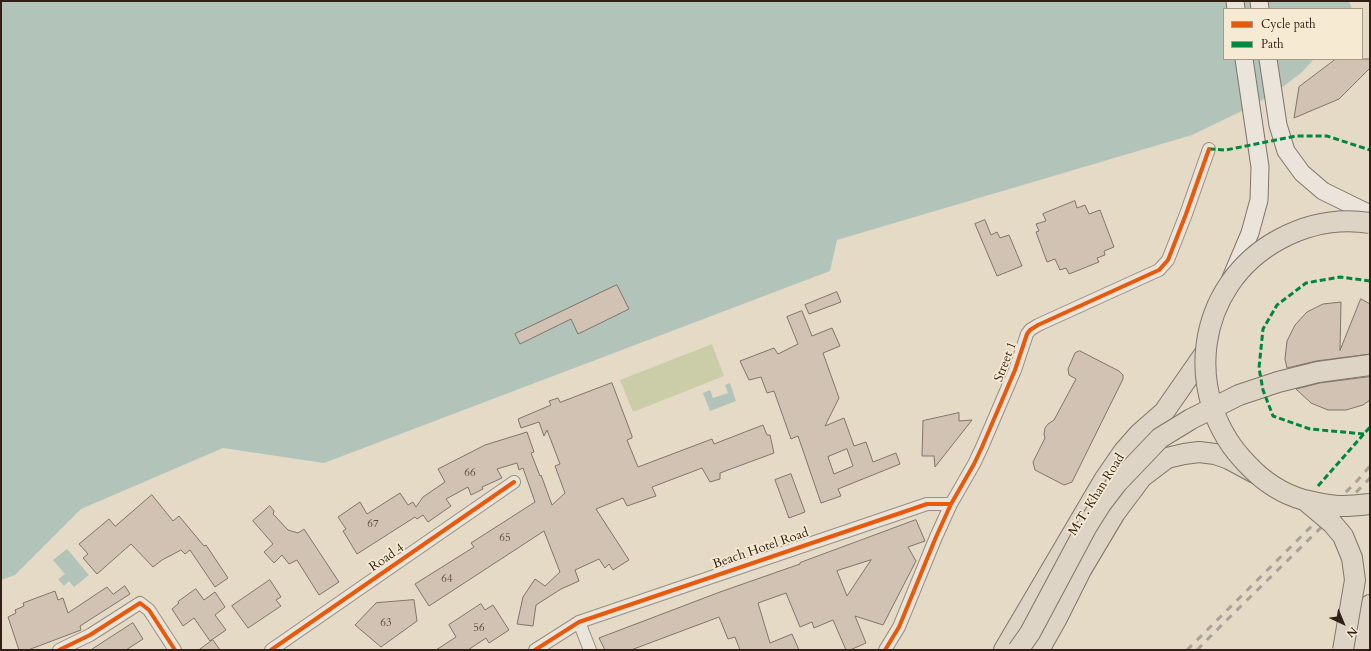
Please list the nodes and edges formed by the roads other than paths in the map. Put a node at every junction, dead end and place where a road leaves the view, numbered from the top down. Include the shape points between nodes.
1 (1244, 60) edge
2 (1268, 60) edge
3 (1208, 149) dead end
4 (1370, 214) edge
5 (1370, 223) edge
6 (1225, 291) junction
7 (1205, 353) junction
8 (1370, 365) edge
9 (1370, 372) edge
10 (1256, 473) junction
11 (514, 482) dead end
12 (1304, 500) junction
13 (952, 504) junction
14 (1370, 504) edge
15 (1370, 605) edge
16 (579, 622) junction
17 (59, 650) edge
18 (175, 650) edge
19 (271, 650) edge
20 (535, 650) edge
21 (590, 650) edge
22 (885, 650) edge
23 (1004, 650) edge
24 (1018, 650) edge
25 (1025, 650) edge
26 (1038, 650) edge
27 (1344, 650) edge
28 (1363, 650) edge

1 - 6 main road, bridge via 1260,167 1259,200 1250,233
2 - 4 main road via 1278,125 1286,151 1302,173 1323,191
3 - 13 street, Street 1 via 1168,260 1160,270 1030,330 982,447
5 - 6 highway, bridge via 1324,223 1294,231 1267,246 1243,266
6 - 7 highway, bridge via 1215,310
7 - 10 highway, bridge via 1206,380 1211,406 1219,425 1237,454
7 - 23 highway, M.T. Khan Road via 1164,412 1139,434 1104,480
8 - 24 highway, bridge via 1318,372 1239,395 1160,438 1117,483 1101,504
9 - 25 highway via 1319,379 1281,388 1194,426 1166,443 1139,468 1107,507
10 - 12 highway, bridge via 1281,490
10 - 26 highway, M.T. Khan Road via 1229,459 1199,452 1167,458 1142,477 1115,513
11 - 19 street, Road 4
12 - 14 highway, bridge via 1342,506
12 - 27 highway, bridge via 1343,536 1352,558 1355,580
13 - 16 street, Beach Hotel Road via 927,504
13 - 22 street, Street 1 via 936,536 899,627
15 - 28 highway
16 - 20 street, Beach Hotel Road
16 - 21 street
17 - 18 street via 90,635 140,603 149,610

